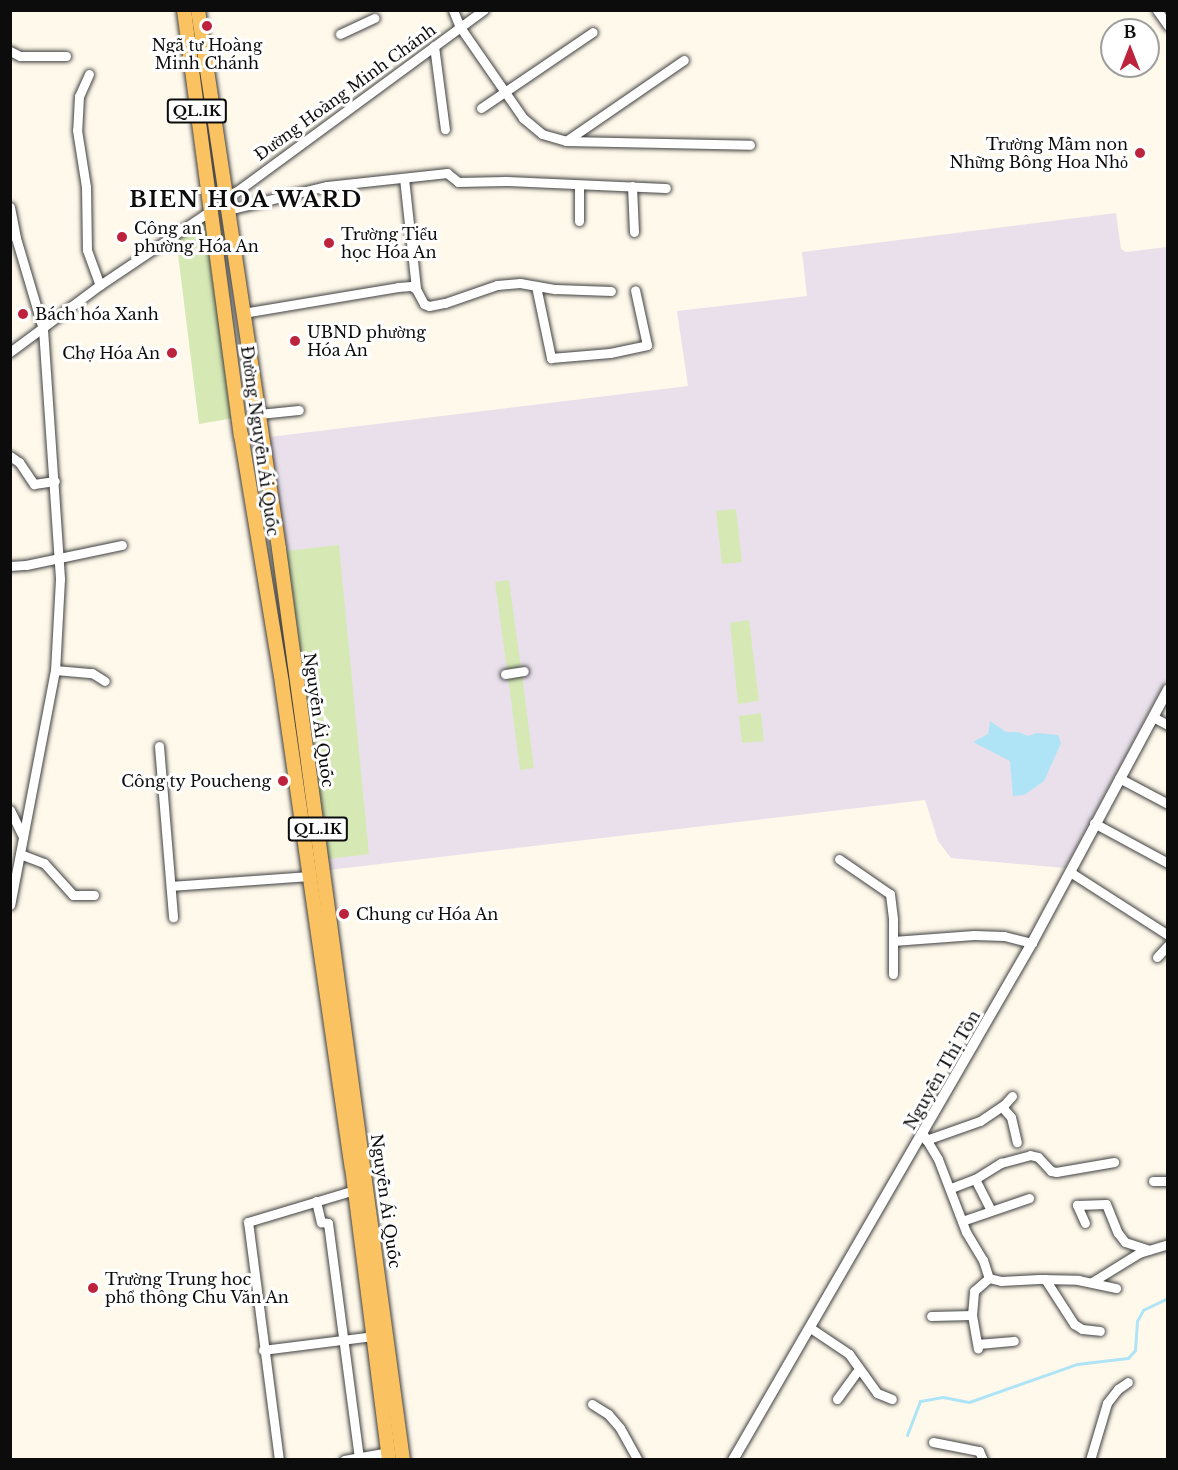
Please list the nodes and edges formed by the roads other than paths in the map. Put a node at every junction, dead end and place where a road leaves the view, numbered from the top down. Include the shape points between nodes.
1 (184, 10) edge
2 (198, 10) edge
3 (453, 10) edge
4 (484, 10) edge
5 (1156, 10) edge
6 (375, 19) edge
7 (1167, 26) edge
8 (460, 27) junction
9 (593, 32) dead end
10 (340, 34) dead end
11 (434, 46) junction
12 (10, 51) edge
13 (66, 56) dead end
14 (684, 60) dead end
15 (88, 74) dead end
16 (505, 92) junction
17 (481, 108) dead end
18 (445, 129) dead end
19 (566, 141) junction
20 (750, 145) dead end
21 (404, 178) junction
22 (579, 185) junction
23 (632, 186) junction
24 (666, 188) dead end
25 (226, 205) junction
26 (10, 207) edge
27 (210, 211) junction
28 (579, 221) dead end
29 (634, 232) dead end
30 (13, 238) edge
31 (100, 285) junction
32 (536, 286) junction
33 (416, 289) junction
34 (634, 290) dead end
35 (611, 291) dead end
36 (243, 313) junction
37 (43, 329) junction
38 (10, 352) edge
39 (299, 410) dead end
40 (259, 414) junction
41 (10, 456) edge
42 (55, 481) junction
43 (122, 546) dead end
44 (59, 557) junction
45 (10, 566) edge
46 (55, 670) junction
47 (524, 671) dead end
48 (505, 674) dead end
49 (105, 681) dead end
50 (1167, 690) edge
51 (1153, 717) junction
52 (1167, 725) edge
53 (159, 746) dead end
54 (1119, 778) junction
55 (1167, 804) edge
56 (30, 806) junction
57 (11, 812) edge
58 (1094, 823) junction
59 (23, 837) junction
60 (20, 854) junction
61 (839, 859) dead end
62 (1167, 863) edge
63 (1070, 872) junction
64 (324, 874) junction
65 (309, 876) junction
66 (171, 886) junction
67 (94, 895) dead end
68 (10, 905) edge
69 (173, 917) dead end
70 (1167, 935) edge
71 (893, 941) junction
72 (1032, 943) junction
73 (1167, 945) edge
74 (1158, 957) dead end
75 (892, 974) dead end
76 (1012, 1096) dead end
77 (1002, 1107) junction
78 (925, 1137) junction
79 (1017, 1142) dead end
80 (1114, 1162) dead end
81 (975, 1179) junction
82 (1153, 1181) dead end
83 (1167, 1181) edge
84 (951, 1188) junction
85 (355, 1190) junction
86 (1029, 1198) dead end
87 (316, 1201) junction
88 (991, 1210) junction
89 (962, 1221) junction
90 (1085, 1223) dead end
91 (1167, 1244) edge
92 (1149, 1250) junction
93 (989, 1278) junction
94 (1045, 1279) junction
95 (1092, 1282) junction
96 (1116, 1288) dead end
97 (972, 1315) junction
98 (931, 1316) dead end
99 (809, 1327) junction
100 (1100, 1331) dead end
101 (374, 1336) junction
102 (343, 1340) junction
103 (1014, 1341) dead end
104 (263, 1350) junction
105 (859, 1369) junction
106 (1128, 1383) dead end
107 (837, 1398) dead end
108 (892, 1399) dead end
109 (592, 1404) dead end
110 (933, 1442) dead end
111 (389, 1456) edge
112 (359, 1458) edge
113 (279, 1460) edge
114 (344, 1460) edge
115 (403, 1460) edge
116 (638, 1460) edge
117 (733, 1460) edge
118 (983, 1460) edge
119 (1090, 1460) edge

1 - 27 main road, Đường Nguyễn Ái Quốc / QL.1K
2 - 25 main road, QL.1K
3 - 8 street
4 - 8 street, Đường Hoàng Minh Chánh
5 - 7 street
6 - 10 street
8 - 11 street, Đường Hoàng Minh Chánh
8 - 16 street
9 - 16 street
11 - 18 street
11 - 25 street, Đường Hoàng Minh Chánh
12 - 13 street via 20,56
14 - 19 street
15 - 31 street via 79,96 77,130 86,187 87,250
16 - 17 street
16 - 19 street via 523,118 542,134
19 - 20 street
21 - 22 street via 447,173 458,182
21 - 25 street via 327,186
21 - 33 street
22 - 23 street
22 - 28 street
23 - 24 street
23 - 29 street
25 - 27 main road
25 - 36 main road, Nguyễn Ái Quốc / QL.1K
26 - 30 street
27 - 31 street
27 - 65 main road, Đường Nguyễn Ái Quốc / QL.1K
30 - 37 street
31 - 37 street
32 - 33 street via 497,285 429,306
32 - 34 street via 550,358 610,353 647,345
32 - 35 street
33 - 36 street via 398,286
36 - 40 main road, Nguyễn Ái Quốc / QL.1K
37 - 38 street
37 - 42 street
39 - 40 street
40 - 64 main road, Nguyễn Ái Quốc / QL.1K
41 - 42 street via 34,484
42 - 44 street
43 - 44 street
44 - 45 street
44 - 46 street
46 - 49 street via 92,673
46 - 56 street
47 - 48 street
50 - 51 street, Nguyễn Thị Tồn
51 - 52 street
51 - 54 street, Nguyễn Thị Tồn
53 - 66 street
54 - 55 street
54 - 58 street, Nguyễn Thị Tồn
56 - 57 street
56 - 59 street
57 - 59 street
58 - 62 street
58 - 63 street, Nguyễn Thị Tồn
59 - 60 street
60 - 67 street via 44,863 72,895
60 - 68 street
61 - 71 street via 888,890 892,900
63 - 70 street
63 - 72 street, Nguyễn Thị Tồn
64 - 65 main road
64 - 115 main road, Nguyễn Ái Quốc / QL.1K
65 - 66 street
65 - 85 main road, Nguyễn Ái Quốc / QL.1K
66 - 69 street
71 - 72 street via 974,935 1004,936
71 - 75 street
72 - 78 street, Nguyễn Thị Tồn
73 - 74 street
76 - 77 street
77 - 78 street via 968,1127
77 - 79 street via 1011,1117
78 - 84 street
78 - 99 street, Nguyễn Thị Tồn
80 - 81 street via 1056,1172 1030,1155 1001,1163
81 - 84 street
81 - 88 street
82 - 83 street
84 - 89 street
85 - 87 street
85 - 101 main road, Nguyễn Ái Quốc / QL.1K
86 - 88 street
87 - 102 street via 321,1222 328,1224
87 - 104 street via 248,1222
88 - 89 street
89 - 93 street
90 - 92 street via 1077,1205 1106,1204 1125,1242
91 - 92 street
92 - 95 street
93 - 94 street
93 - 97 street via 974,1291
94 - 95 street
94 - 100 street via 1074,1324
95 - 96 street
97 - 98 street
97 - 103 street via 978,1346
99 - 105 street via 849,1354
99 - 117 street, Nguyễn Thị Tồn
101 - 102 street
101 - 111 main road, Nguyễn Ái Quốc / QL.1K
102 - 104 street
102 - 112 street
104 - 113 street
105 - 107 street
105 - 108 street via 877,1393
106 - 119 street via 1107,1403
109 - 116 street via 621,1428
110 - 118 street via 979,1451
111 - 112 street
112 - 114 street

